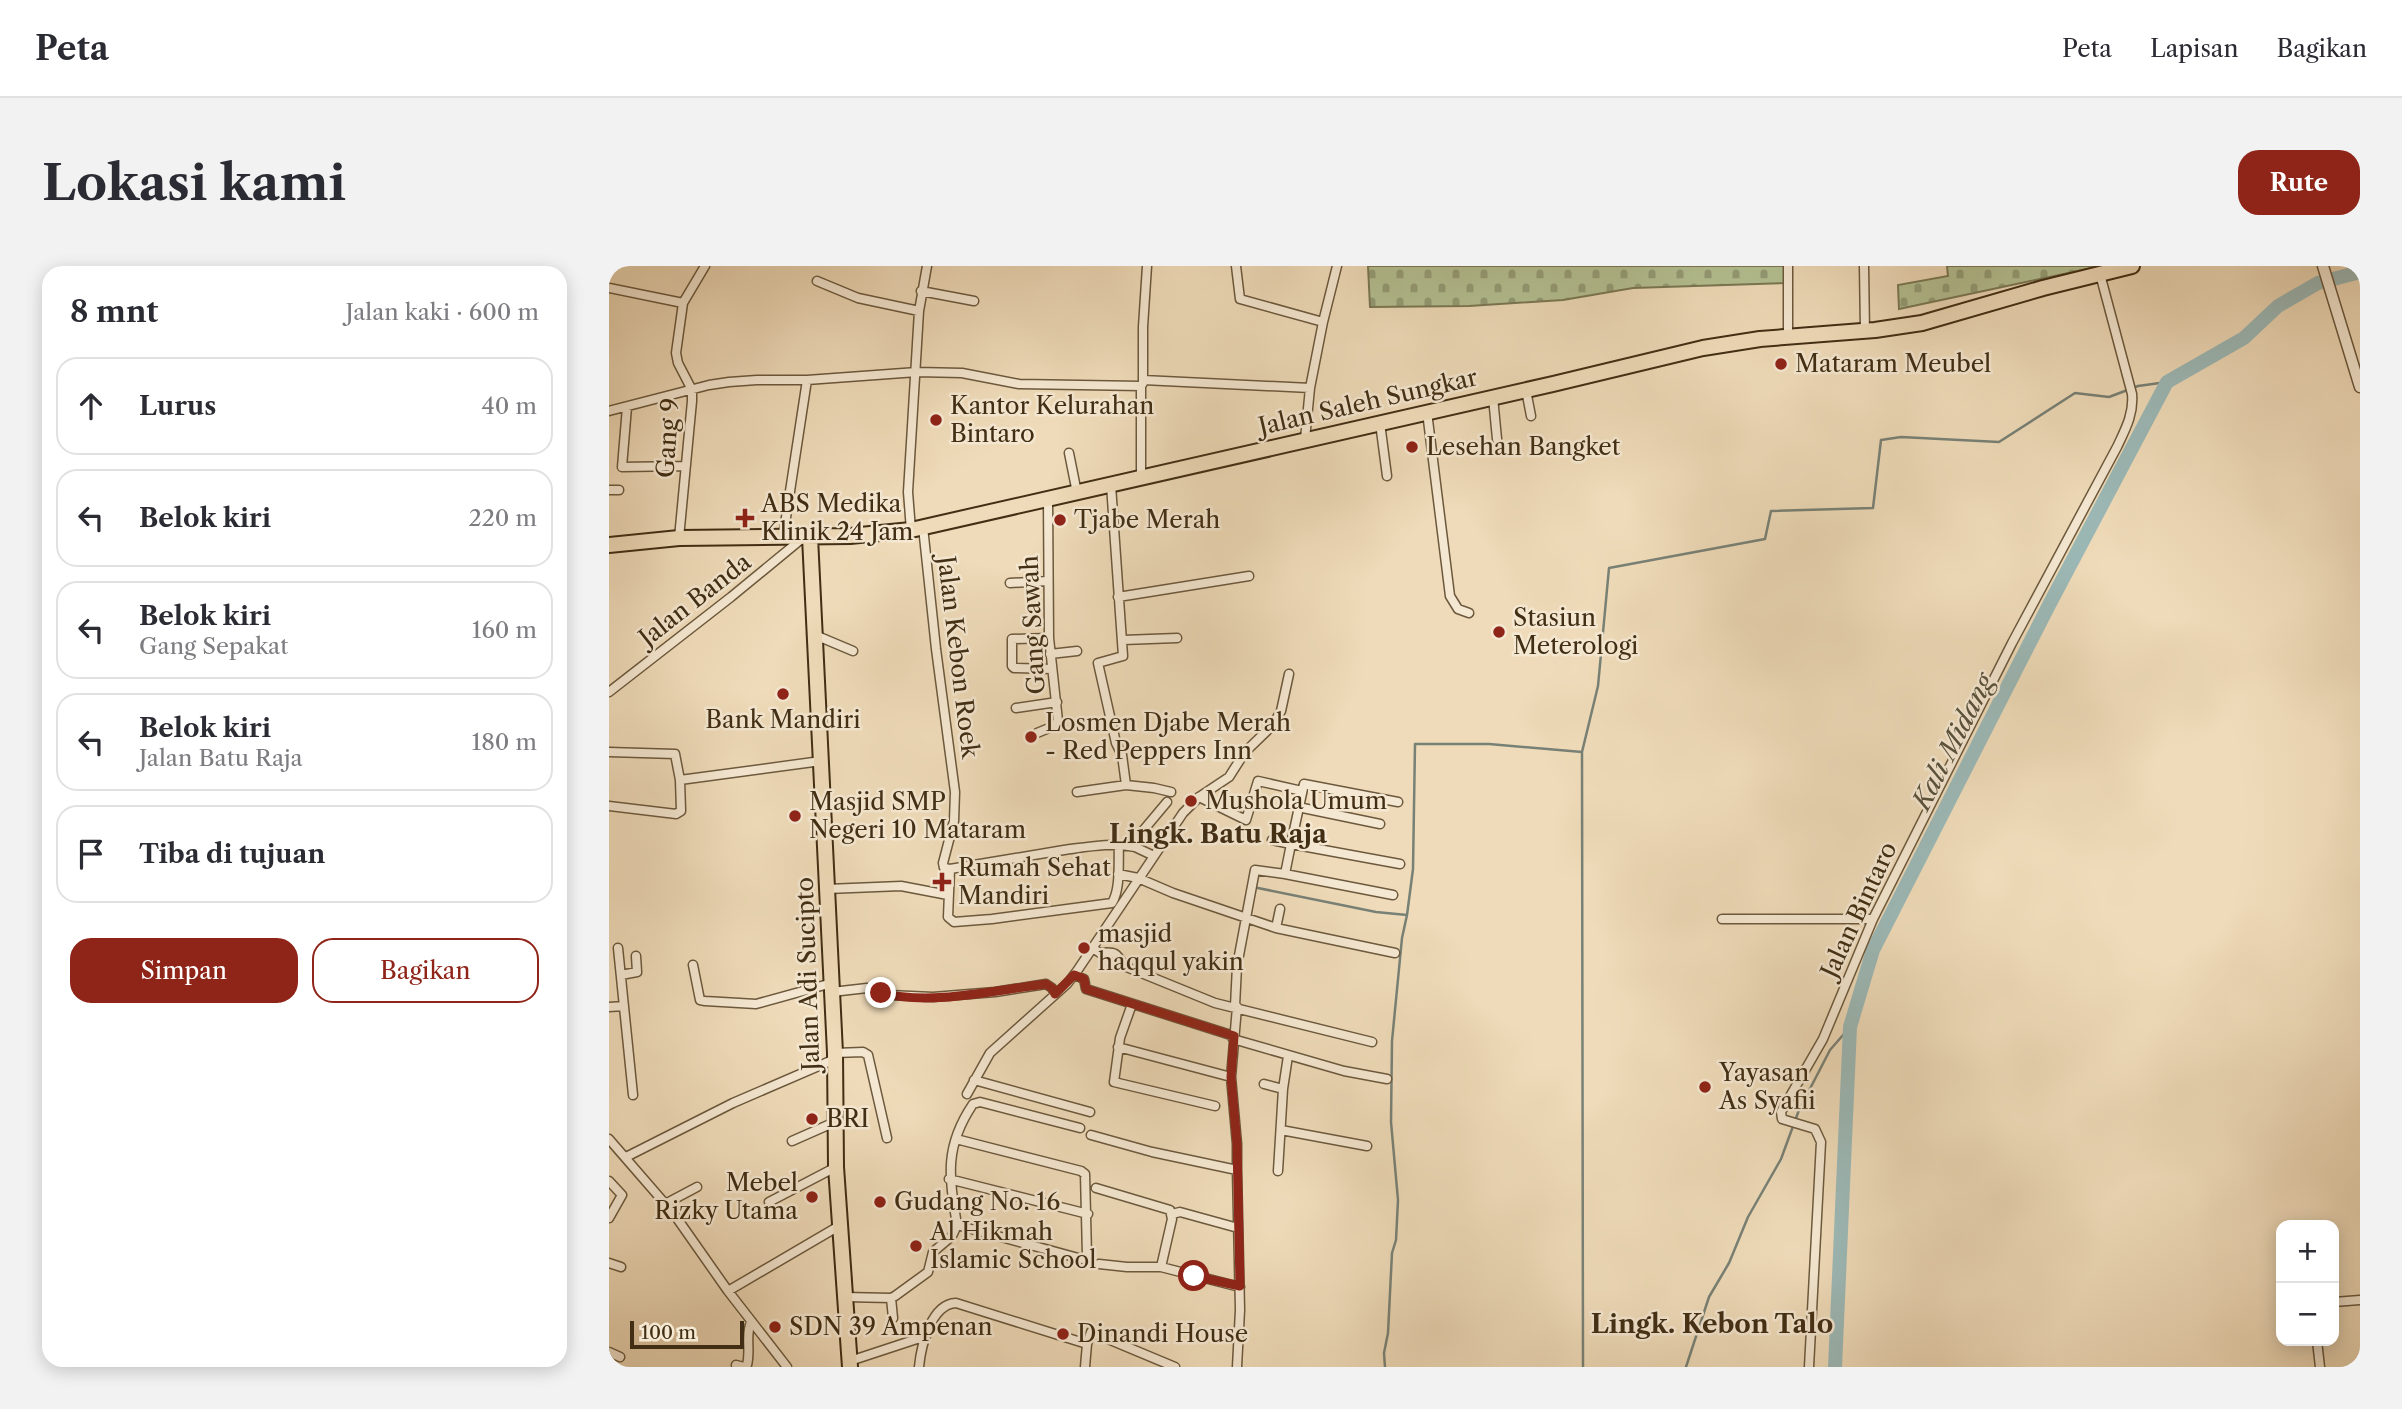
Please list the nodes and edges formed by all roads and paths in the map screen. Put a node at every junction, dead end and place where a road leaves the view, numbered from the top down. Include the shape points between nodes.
1 (705, 266) edge
2 (927, 266) edge
3 (1147, 266) edge
4 (1236, 266) edge
5 (1337, 266) edge
6 (1788, 266) edge
7 (1864, 266) edge
8 (2132, 266) edge
9 (2323, 267) edge
10 (2100, 274) junction
11 (817, 281) dead end
12 (609, 288) edge
13 (921, 291) junction
14 (974, 301) dead end
15 (683, 303) junction
16 (919, 311) junction
17 (1323, 322) junction
18 (1865, 331) junction
19 (1788, 337) junction
20 (917, 372) junction
21 (807, 380) junction
22 (1142, 383) junction
23 (2360, 387) edge
24 (1310, 388) junction
25 (691, 390) junction
26 (1527, 390) junction
27 (1493, 397) junction
28 (627, 407) junction
29 (609, 411) edge
30 (1427, 412) junction
31 (1531, 416) dead end
32 (1380, 423) junction
33 (1305, 439) junction
34 (1497, 439) dead end
35 (1069, 453) dead end
36 (685, 466) junction
37 (1387, 476) dead end
38 (1141, 477) junction
39 (1111, 485) junction
40 (1077, 493) junction
41 (1048, 500) junction
42 (917, 529) junction
43 (783, 537) junction
44 (807, 537) junction
45 (679, 538) junction
46 (609, 545) edge
47 (1249, 576) dead end
48 (1048, 581) junction
49 (1010, 583) dead end
50 (1118, 597) junction
51 (1469, 612) dead end
52 (815, 635) junction
53 (1049, 638) junction
54 (1177, 638) dead end
55 (1123, 640) junction
56 (853, 651) dead end
57 (1077, 651) dead end
58 (1050, 654) junction
59 (1052, 669) junction
60 (1289, 674) dead end
61 (609, 692) edge
62 (1057, 702) junction
63 (1016, 708) dead end
64 (1037, 733) dead end
65 (609, 752) edge
66 (821, 761) junction
67 (680, 780) junction
68 (1126, 785) junction
69 (1302, 791) junction
70 (1077, 792) dead end
71 (1171, 792) dead end
72 (1199, 797) junction
73 (1167, 802) dead end
74 (1398, 802) dead end
75 (609, 806) edge
76 (1298, 807) junction
77 (1380, 824) dead end
78 (1272, 840) dead end
79 (1291, 844) junction
80 (1119, 845) junction
81 (1135, 847) junction
82 (1154, 856) junction
83 (1399, 864) dead end
84 (950, 869) junction
85 (1118, 874) junction
86 (1285, 874) junction
87 (1138, 878) junction
88 (827, 889) junction
89 (949, 895) junction
90 (1393, 895) dead end
91 (1280, 909) dead end
92 (1247, 917) junction
93 (1722, 919) dead end
94 (1873, 919) junction
95 (1276, 928) junction
96 (618, 948) dead end
97 (1094, 949) junction
98 (1395, 953) dead end
99 (636, 956) dead end
100 (693, 965) dead end
101 (621, 975) junction
102 (1074, 975) junction
103 (832, 988) junction
104 (1055, 994) junction
105 (1132, 1004) junction
106 (624, 1006) junction
107 (1236, 1006) junction
108 (609, 1007) edge
109 (1233, 1037) junction
110 (1372, 1042) dead end
111 (1118, 1047) junction
112 (835, 1056) junction
113 (1288, 1056) junction
114 (1231, 1077) junction
115 (1387, 1079) dead end
116 (974, 1080) junction
117 (1264, 1084) dead end
118 (1283, 1089) junction
119 (967, 1094) dead end
120 (633, 1096) dead end
121 (1215, 1106) dead end
122 (1090, 1112) dead end
123 (835, 1122) junction
124 (1080, 1128) dead end
125 (1280, 1130) junction
126 (1091, 1135) dead end
127 (887, 1138) dead end
128 (609, 1139) edge
129 (955, 1139) junction
130 (792, 1141) dead end
131 (1367, 1146) dead end
132 (626, 1157) junction
133 (836, 1167) junction
134 (1237, 1170) junction
135 (1278, 1171) dead end
136 (949, 1179) junction
137 (609, 1181) edge
138 (697, 1188) dead end
139 (1096, 1188) dead end
140 (769, 1202) dead end
141 (665, 1204) junction
142 (1088, 1214) junction
143 (1172, 1214) junction
144 (609, 1218) edge
145 (957, 1224) junction
146 (839, 1226) junction
147 (1238, 1228) junction
148 (609, 1264) edge
149 (1100, 1264) dead end
150 (621, 1267) dead end
151 (1161, 1267) junction
152 (1240, 1286) junction
153 (728, 1291) junction
154 (845, 1297) junction
155 (891, 1298) junction
156 (2360, 1300) edge
157 (2339, 1302) edge
158 (893, 1318) dead end
159 (751, 1322) junction
160 (926, 1336) junction
161 (1087, 1344) junction
162 (2318, 1346) edge
163 (609, 1352) edge
164 (620, 1357) dead end
165 (850, 1364) edge
166 (736, 1365) dead end
167 (787, 1367) edge
168 (919, 1367) edge
169 (1085, 1367) edge
170 (1175, 1367) edge
171 (1237, 1367) edge
172 (1809, 1367) edge
173 (2320, 1367) edge

1 - 15 street, Gang 9
2 - 13 street
3 - 22 street
4 - 17 street via 1240,299
5 - 17 street
6 - 19 street
7 - 18 street
8 - 10 highway, Jalan Saleh Sungkar
9 - 23 street
10 - 18 highway, Jalan Saleh Sungkar via 1922,323
10 - 94 street, Jalan Bintaro via 2131,390 2130,417
11 - 16 street via 858,298
12 - 15 street
13 - 14 street
13 - 16 street
15 - 25 street, Gang 9 via 677,358
16 - 20 street
17 - 24 street
18 - 19 highway, Jalan Saleh Sungkar
19 - 26 highway, Jalan Saleh Sungkar via 1703,348
20 - 21 street
20 - 22 street via 962,373 1019,384
20 - 42 street via 908,492
21 - 25 street via 757,380
21 - 43 street
22 - 24 street
22 - 38 street
24 - 33 street
25 - 28 street
25 - 36 street, Gang 9
26 - 27 highway, Jalan Saleh Sungkar
26 - 31 street
27 - 30 highway, Jalan Saleh Sungkar
27 - 34 street
28 - 29 street
28 - 36 street via 622,467
30 - 32 highway, Jalan Saleh Sungkar
30 - 51 street via 1450,596 1455,607
32 - 33 highway, Jalan Saleh Sungkar
32 - 37 street
33 - 38 highway, Jalan Saleh Sungkar
35 - 40 street
36 - 45 street, Gang 9
38 - 39 highway, Jalan Saleh Sungkar
39 - 40 highway, Jalan Saleh Sungkar
39 - 50 street
40 - 41 highway, Jalan Saleh Sungkar
41 - 42 highway, Jalan Saleh Sungkar
41 - 48 street, Gang Sawah
42 - 44 highway, Jalan Saleh Sungkar
42 - 84 street, Jalan Kebon Roek via 955,792 954,821 943,863
43 - 44 highway, Jalan Saleh Sungkar
43 - 45 highway, Jalan Saleh Sungkar
44 - 52 highway, Jalan Adi Sucipto
44 - 61 street, Jalan Banda
45 - 46 highway, Jalan Saleh Sungkar
47 - 50 street
48 - 49 street
48 - 53 street, Gang Sawah
50 - 55 street
52 - 56 street
52 - 66 highway, Jalan Adi Sucipto
53 - 58 street, Gang Sawah
53 - 59 street via 1012,639 1012,666
54 - 55 street
55 - 68 street via 1122,658 1098,663
57 - 58 street
58 - 59 street, Gang Sawah
59 - 62 street, Gang Sawah
60 - 72 street via 1272,726 1245,752 1229,777
62 - 63 street
62 - 64 street, Gang Sawah via 1057,724
65 - 67 street via 675,754
66 - 67 street
66 - 88 highway, Jalan Adi Sucipto
67 - 75 street via 679,814
68 - 70 street
68 - 71 street
69 - 72 street via 1258,781 1246,820
69 - 74 street via 1307,783
69 - 76 street
72 - 82 street
73 - 81 street
76 - 77 street
76 - 79 street
78 - 79 street
79 - 83 street
79 - 86 street
80 - 81 street
80 - 84 street
80 - 85 street
81 - 82 street
82 - 87 street
84 - 89 street
85 - 87 street
85 - 89 street via 1112,903 992,919 950,920
86 - 90 street
86 - 92 street via 1255,870
87 - 92 street
87 - 97 street
88 - 89 street via 901,886
88 - 103 highway, Jalan Adi Sucipto
91 - 95 street
92 - 95 street
92 - 107 street via 1237,966
93 - 94 street
94 - 172 street, Jalan Bintaro via 1823,1039 1781,1112 1789,1123 1816,1130 1821,1142
95 - 98 street
96 - 101 street
97 - 102 street
97 - 107 street via 1117,953 1124,967 1216,1003
99 - 101 street via 637,972
100 - 103 street via 700,1000 705,1001 756,1004
101 - 106 street
102 - 104 street
102 - 105 street via 1084,979 1086,989
103 - 104 street via 924,997 1046,984
103 - 112 highway, Jalan Adi Sucipto
104 - 116 street via 990,1053
105 - 109 street
105 - 111 street
106 - 108 street
106 - 120 street
107 - 109 street
107 - 110 street
109 - 113 street
109 - 114 street
111 - 114 street
111 - 121 street via 1115,1083
112 - 123 highway, Jalan Adi Sucipto
112 - 127 street via 868,1055
112 - 132 street
113 - 115 street
113 - 118 street
114 - 134 street
116 - 119 street
116 - 122 street
117 - 118 street
118 - 125 street
123 - 130 street
123 - 133 highway, Jalan Adi Sucipto
124 - 129 street via 977,1102
125 - 131 street
125 - 135 street
126 - 134 street
128 - 132 street
129 - 136 street
129 - 142 street via 1081,1171 1086,1179
132 - 141 street
133 - 140 street
133 - 146 highway, Jalan Adi Sucipto
134 - 147 street
136 - 142 street
136 - 145 street
137 - 144 street via 622,1195
138 - 141 street
139 - 143 street via 1167,1208
141 - 153 street
142 - 145 street via 1087,1256 1082,1259
143 - 147 street via 1180,1212
143 - 151 street
145 - 155 street via 952,1236 933,1252 927,1272
146 - 153 street
146 - 154 highway, Jalan Adi Sucipto
147 - 152 street
148 - 150 street
149 - 151 street
151 - 152 street
152 - 171 street
153 - 159 street
154 - 155 street
154 - 165 highway, Jalan Adi Sucipto
155 - 158 street
156 - 157 street
159 - 166 street via 747,1365
159 - 167 street
160 - 161 street via 941,1307 956,1303
160 - 165 street
160 - 168 street
161 - 169 street
161 - 170 street via 1091,1332
162 - 173 street
163 - 164 street

